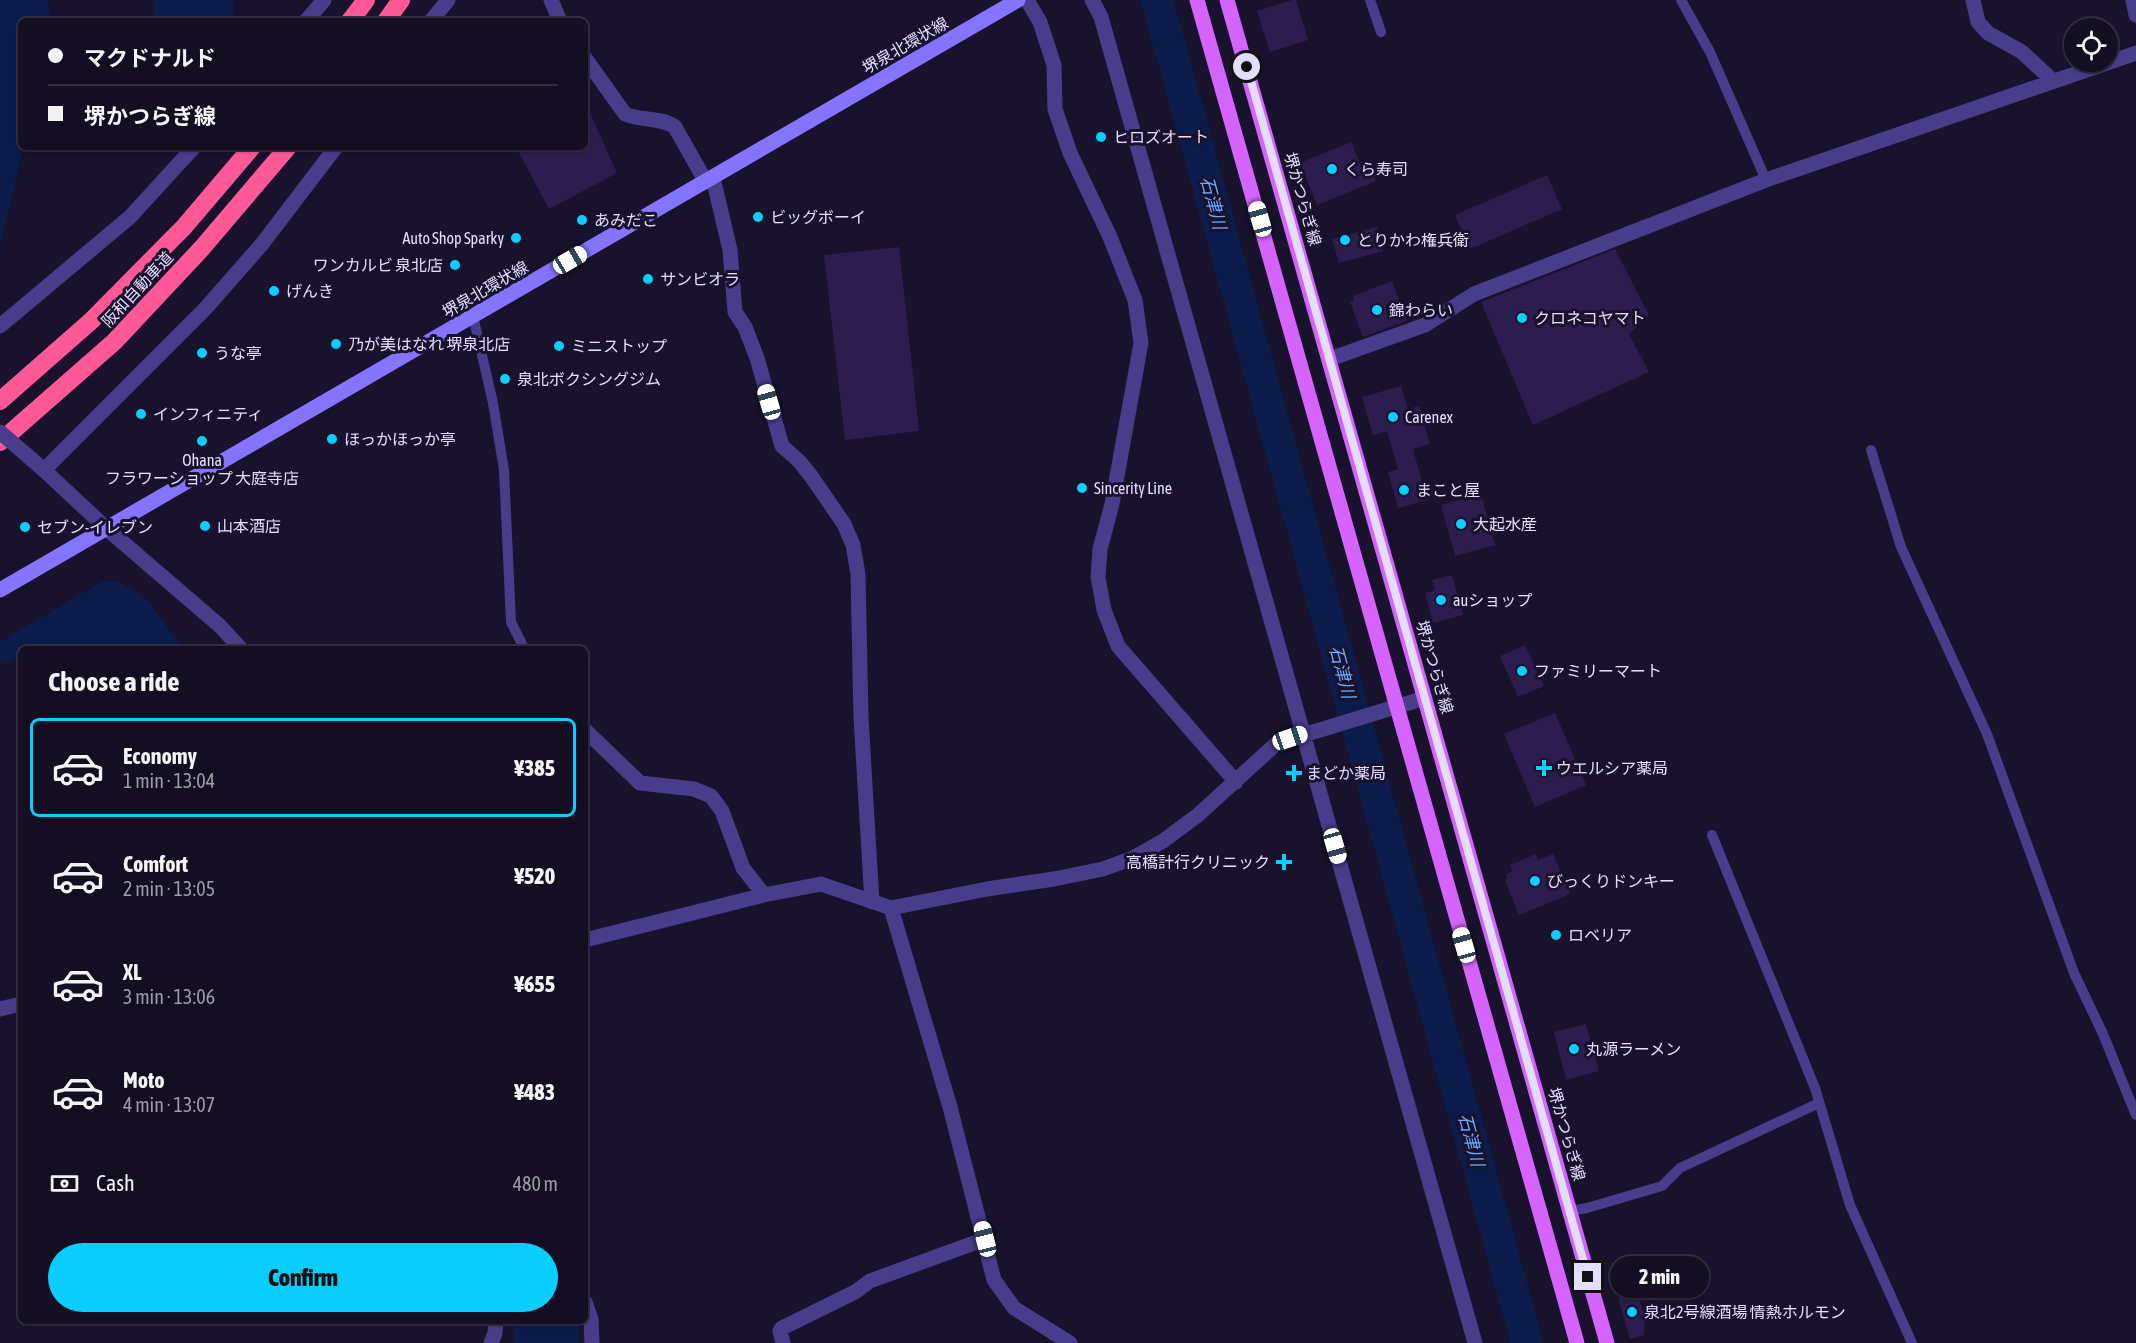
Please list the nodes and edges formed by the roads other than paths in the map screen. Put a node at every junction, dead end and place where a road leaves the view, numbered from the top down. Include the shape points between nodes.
1 (324, 0) edge
2 (366, 0) edge
3 (401, 0) edge
4 (448, 0) edge
5 (551, 0) edge
6 (1018, 0) edge
7 (1028, 0) edge
8 (1092, 0) edge
9 (1197, 0) edge
10 (1227, 0) edge
11 (1370, 0) edge
12 (1681, 0) edge
13 (1973, 0) edge
14 (2133, 0) edge
15 (2136, 15) edge
16 (309, 18) edge
17 (352, 18) edge
18 (388, 18) edge
19 (433, 18) edge
20 (559, 18) edge
21 (1381, 32) dead end
22 (2136, 53) edge
23 (588, 62) edge
24 (2053, 81) junction
25 (191, 150) edge
26 (249, 150) edge
27 (285, 150) edge
28 (334, 150) edge
29 (709, 180) junction
30 (1766, 180) junction
31 (473, 316) junction
32 (0, 326) edge
33 (1330, 359) junction
34 (0, 401) edge
35 (0, 432) edge
36 (0, 442) edge
37 (1871, 450) dead end
38 (44, 470) junction
39 (106, 528) junction
40 (0, 590) edge
41 (238, 646) edge
42 (523, 646) edge
43 (1425, 698) junction
44 (1397, 705) junction
45 (588, 733) edge
46 (1303, 734) junction
47 (1236, 782) junction
48 (1712, 835) dead end
49 (764, 895) junction
50 (872, 902) junction
51 (891, 909) junction
52 (588, 939) edge
53 (18, 1005) edge
54 (0, 1010) edge
55 (1819, 1103) junction
56 (2136, 1115) edge
57 (1570, 1211) junction
58 (985, 1239) junction
59 (588, 1310) edge
60 (496, 1324) edge
61 (491, 1343) edge
62 (592, 1343) edge
63 (783, 1343) edge
64 (1070, 1343) edge
65 (1475, 1343) edge
66 (1577, 1343) edge
67 (1607, 1343) edge
68 (1912, 1343) edge

1 - 16 street
2 - 17 highway
3 - 18 highway
4 - 19 street
5 - 20 street
6 - 29 main road, 堺泉北環状線
7 - 47 street via 1054,65 1055,108 1066,142 1135,300 1141,343 1100,549 1098,577 1104,610 1118,646
8 - 46 street via 1101,17
9 - 44 main road
10 - 33 main road, 堺かつらぎ線
11 - 21 lane
12 - 30 lane via 1710,52
13 - 24 street via 1978,22 1988,33 2022,52
14 - 15 street
22 - 24 street
23 - 29 street via 625,114 675,127
24 - 30 street
25 - 32 street via 130,217
26 - 34 highway, 阪和自動車道 via 184,227 91,321
27 - 36 highway, 阪和自動車道 via 202,249 114,342
28 - 38 street via 262,244 205,309
29 - 31 main road, 堺泉北環状線
29 - 50 street via 730,250 735,312 757,358 782,446 812,476 853,544 858,574 861,718
30 - 33 street via 1474,294 1425,325
31 - 39 main road, 堺泉北環状線
31 - 42 lane via 494,403 504,470 511,622
33 - 43 main road, 堺かつらぎ線
35 - 38 street, bridge
37 - 56 lane via 1901,547 1987,734 2074,973
38 - 39 street
39 - 40 main road, 堺泉北環状線
39 - 41 street
43 - 44 street
43 - 57 main road, 堺かつらぎ線
44 - 46 street
44 - 66 main road
45 - 49 street via 640,783 694,789 711,796 722,811 743,868
46 - 47 street via 1277,742
46 - 65 street
47 - 51 street via 1163,841 1123,862
48 - 55 lane
49 - 50 street via 821,884
49 - 52 street
50 - 51 street
51 - 58 street
53 - 54 street
55 - 57 lane via 1680,1168 1662,1186
55 - 68 lane via 1850,1205
57 - 67 main road, 堺かつらぎ線
58 - 63 street via 870,1281 782,1328
58 - 64 street via 994,1280 1014,1308
59 - 62 street
60 - 61 street

